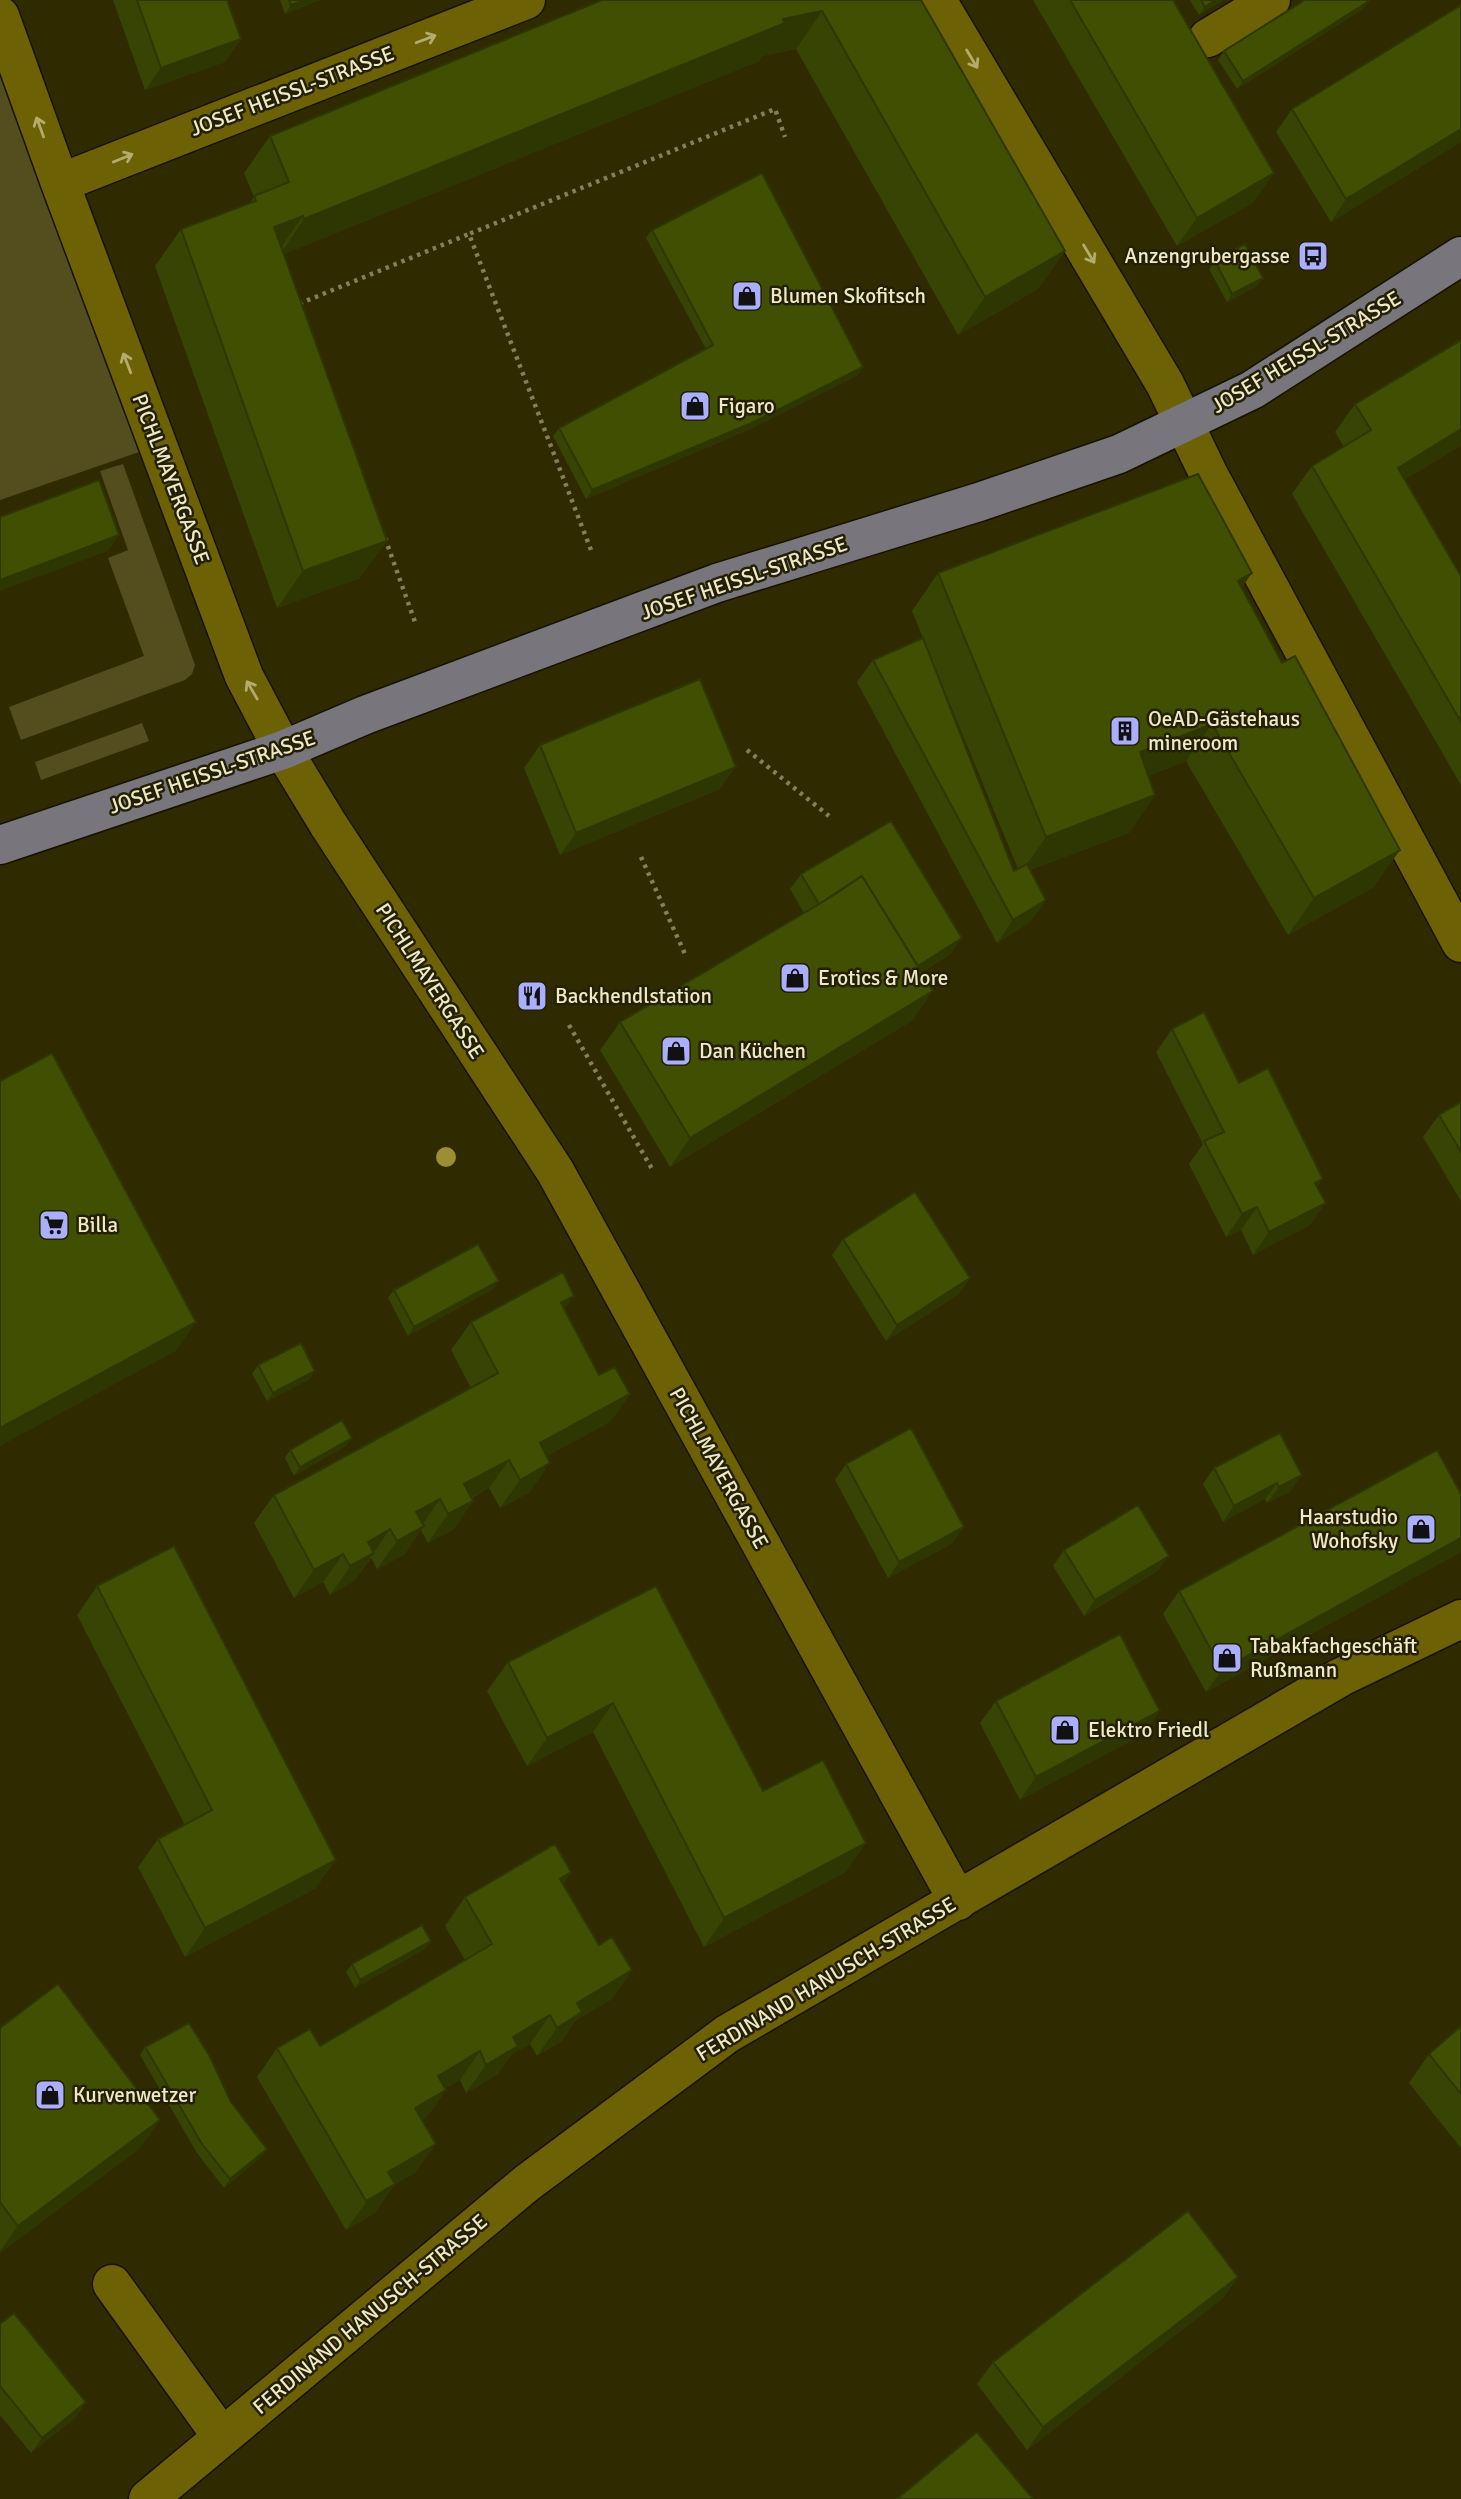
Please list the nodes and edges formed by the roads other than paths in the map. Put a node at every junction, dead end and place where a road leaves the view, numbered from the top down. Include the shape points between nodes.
1 (526, 0) edge
2 (937, 0) edge
3 (1271, 0) edge
4 (0, 16) edge
5 (1208, 38) dead end
6 (60, 183) junction
7 (1461, 256) edge
8 (1185, 424) junction
9 (284, 750) junction
10 (0, 845) edge
11 (1461, 943) edge
12 (1461, 1619) edge
13 (958, 1900) junction
14 (113, 2284) dead end
15 (222, 2437) junction
16 (148, 2499) edge

6 -> 1 street, JOSEF HEISSL-STRASSE
2 -> 8 street via 1166,384
3 - 5 street
6 -> 4 street, PICHLMAYERGASSE
9 -> 6 street, PICHLMAYERGASSE via 244,676
7 - 8 main road, JOSEF HEISSL-STRASSE via 1252,390
8 - 9 main road, JOSEF HEISSL-STRASSE via 1106,459 717,583 365,715
8 - 11 street
9 - 10 main road, JOSEF HEISSL-STRASSE
9 - 13 street, PICHLMAYERGASSE via 555,1171
12 - 13 street, FERDINAND HANUSCH-STRASSE via 1341,1677
13 - 15 street, FERDINAND HANUSCH-STRASSE via 727,2034 527,2183
14 - 15 street
15 - 16 street, FERDINAND HANUSCH-STRASSE

